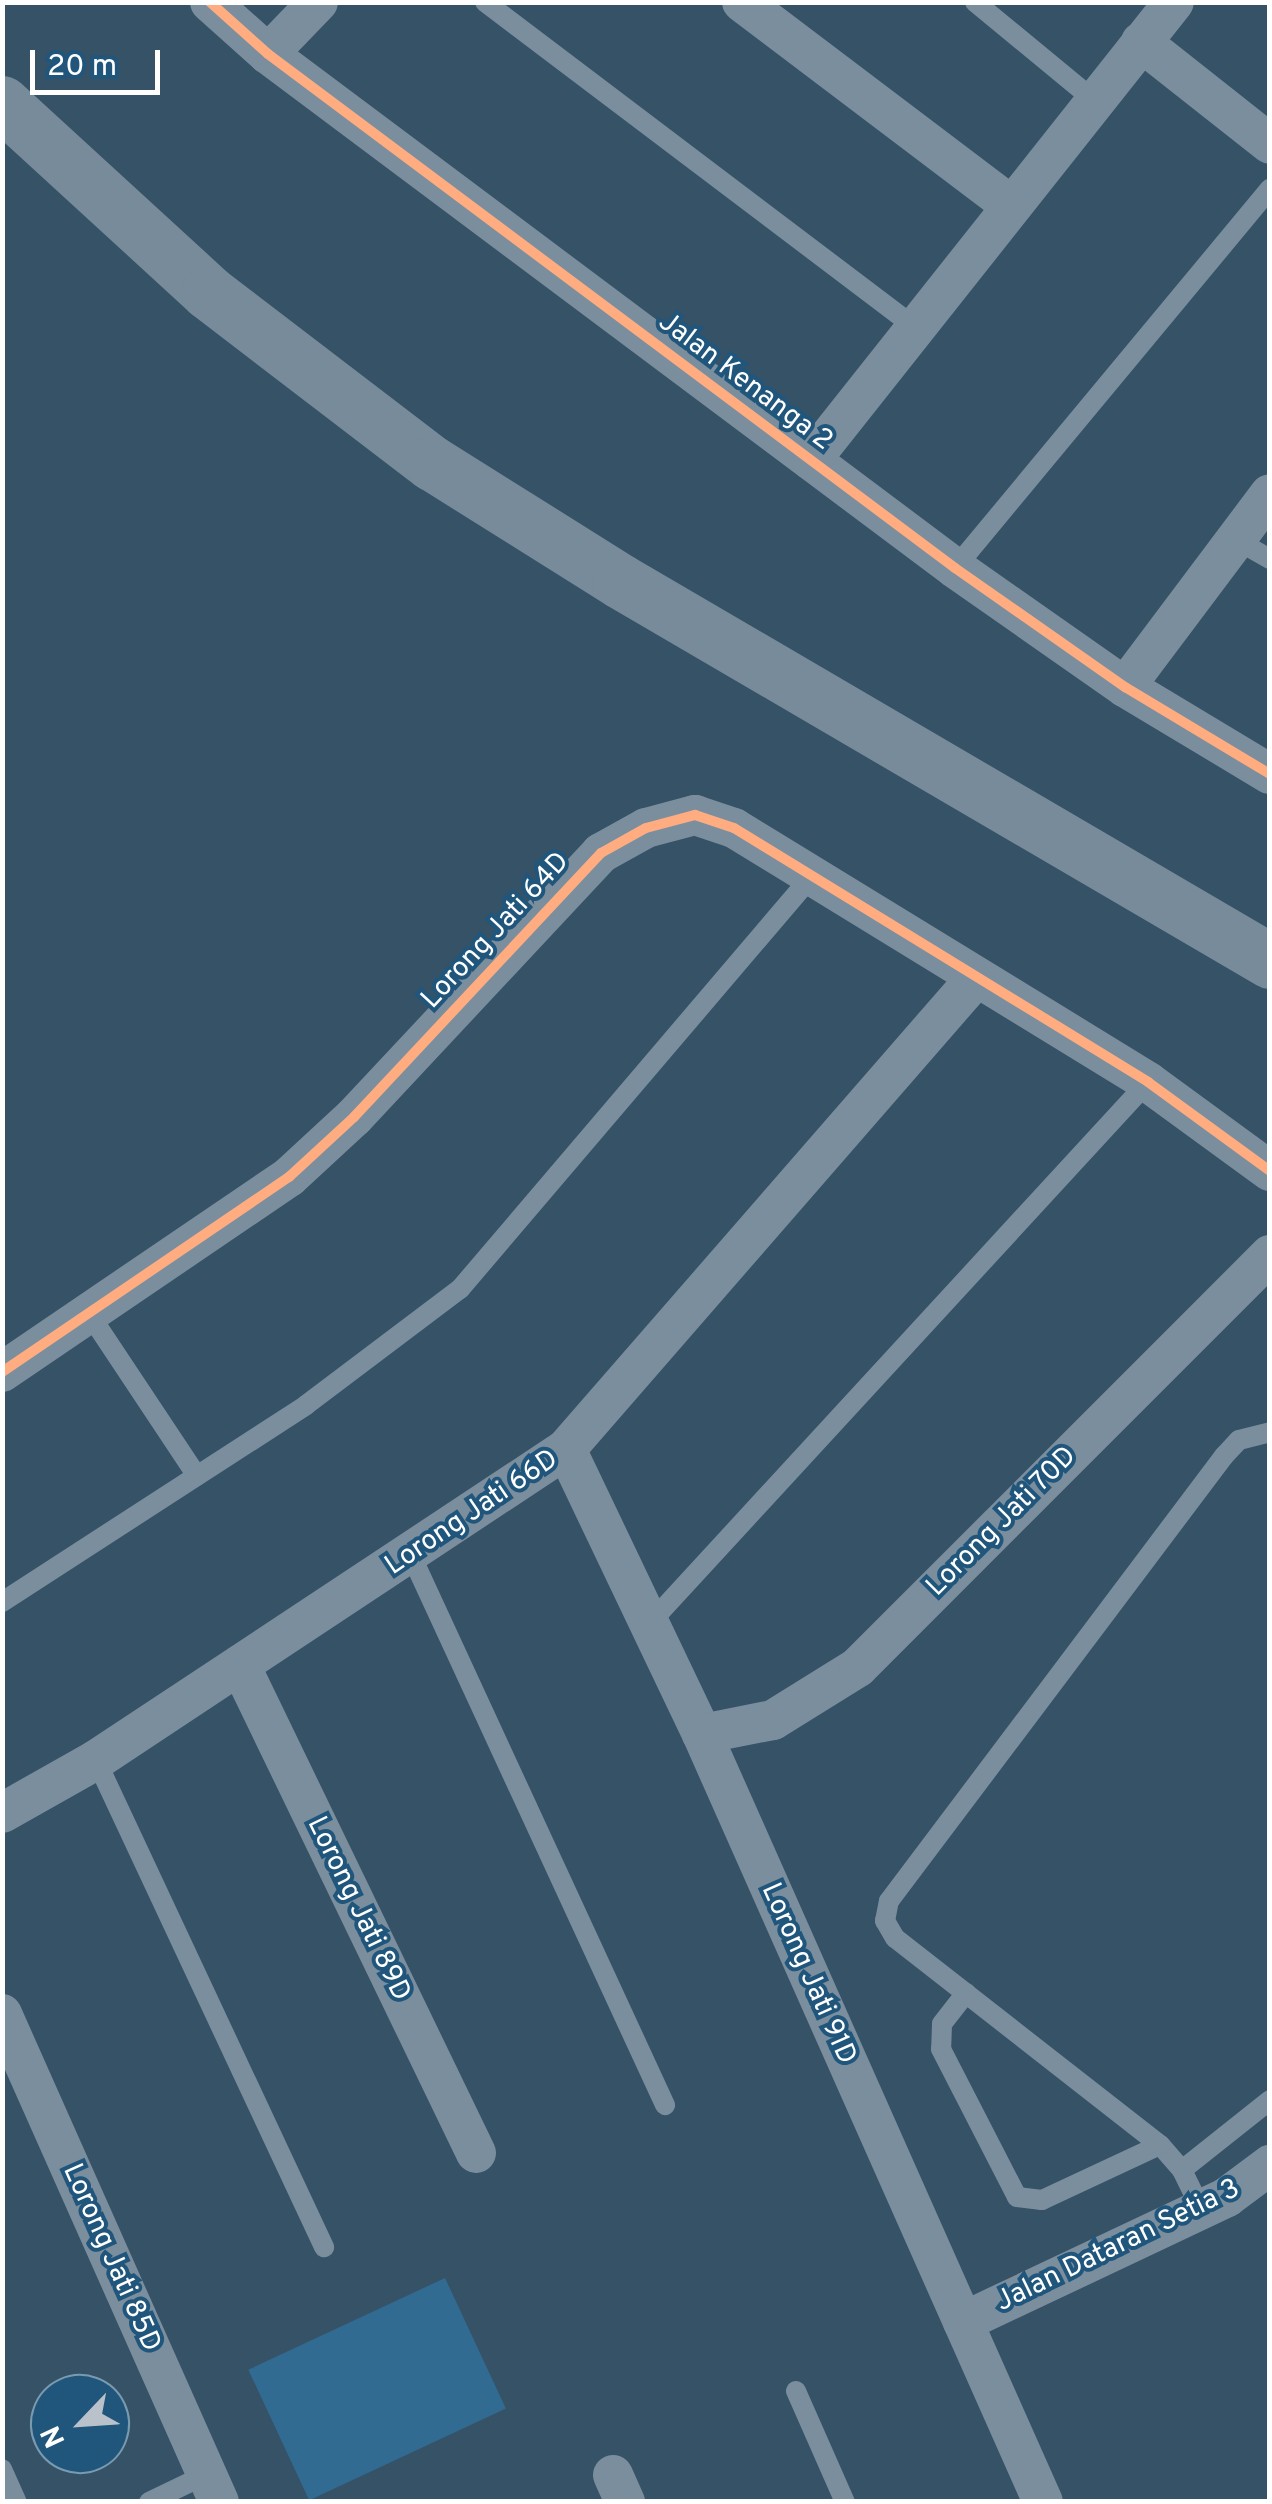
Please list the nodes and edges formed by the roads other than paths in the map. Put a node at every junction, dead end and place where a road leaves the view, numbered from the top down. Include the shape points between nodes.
1 (210, 2) edge
2 (318, 2) edge
3 (485, 2) edge
4 (742, 2) edge
5 (975, 2) edge
6 (1174, 2) edge
7 (1141, 42) junction
8 (268, 54) junction
9 (1094, 100) junction
10 (2, 102) edge
11 (1270, 144) edge
12 (1270, 189) edge
13 (1010, 204) junction
14 (916, 328) junction
15 (811, 460) junction
16 (1270, 494) edge
17 (1234, 538) junction
18 (1270, 559) edge
19 (955, 568) junction
20 (1124, 688) junction
21 (1270, 774) edge
22 (811, 877) junction
23 (1270, 962) edge
24 (975, 979) junction
25 (1148, 1082) junction
26 (1270, 1171) edge
27 (1270, 1255) edge
28 (90, 1315) junction
29 (2, 1372) edge
30 (1270, 1432) edge
31 (566, 1449) junction
32 (197, 1476) junction
33 (411, 1555) junction
34 (2, 1602) edge
35 (650, 1624) junction
36 (240, 1665) junction
37 (702, 1734) junction
38 (96, 1760) junction
39 (2, 1812) edge
40 (966, 1993) junction
41 (2, 2014) edge
42 (1270, 2100) edge
43 (664, 2105) dead end
44 (1160, 2145) junction
45 (476, 2154) dead end
46 (1270, 2165) edge
47 (1182, 2170) junction
48 (1202, 2209) junction
49 (324, 2247) dead end
50 (963, 2322) junction
51 (796, 2391) dead end
52 (2, 2469) edge
53 (213, 2488) edge
54 (17, 2502) edge
55 (149, 2502) edge
56 (846, 2502) edge
57 (1043, 2502) edge

1 - 8 street, Jalan Kenanga 2
2 - 8 street
3 - 14 lane
4 - 13 street
5 - 9 lane
6 - 7 street
7 - 9 street
7 - 11 street
8 - 15 street, Jalan Kenanga 2
9 - 13 street
10 - 23 main road via 208,292 432,463 620,581
12 - 19 lane
13 - 14 street
14 - 15 street
15 - 19 street, Jalan Kenanga 2
16 - 17 street
17 - 18 lane
17 - 20 street
19 - 20 street, Jalan Kenanga 2
20 - 21 street, Jalan Kenanga 2
22 - 24 street, Lorong Jati 64D
22 - 28 street, Lorong Jati 64D via 734,828 695,816 646,828 601,853 354,1117 237,1216
22 - 32 lane via 460,1289 399,1340
24 - 25 street, Lorong Jati 64D
24 - 31 street, Lorong Jati 66D
25 - 26 street, Lorong Jati 64D
25 - 35 lane
27 - 37 street, Lorong Jati 70D via 858,1667 773,1720
28 - 29 street, Lorong Jati 64D
28 - 32 lane
30 - 40 lane via 1239,1440 1224,1456 889,1901 884,1921 895,1938
31 - 33 street, Lorong Jati 66D
31 - 35 street, Lorong Jati 91D
32 - 34 lane
33 - 36 street, Lorong Jati 66D
33 - 43 lane
35 - 37 street, Lorong Jati 91D
36 - 38 street, Lorong Jati 66D
36 - 45 street, Lorong Jati 89D
37 - 50 street, Lorong Jati 91D
38 - 39 street, Lorong Jati 66D
38 - 49 lane
40 - 44 lane
40 - 44 lane via 942,2024 941,2049 1017,2196 1042,2200
41 - 53 street, Lorong Jati 85D
42 - 47 lane
44 - 47 lane
46 - 48 street, Jalan Dataran Setia 3
47 - 48 lane
48 - 50 street, Jalan Dataran Setia 3
50 - 57 street, Lorong Jati 91D
51 - 56 lane
52 - 54 lane
53 - 55 lane

